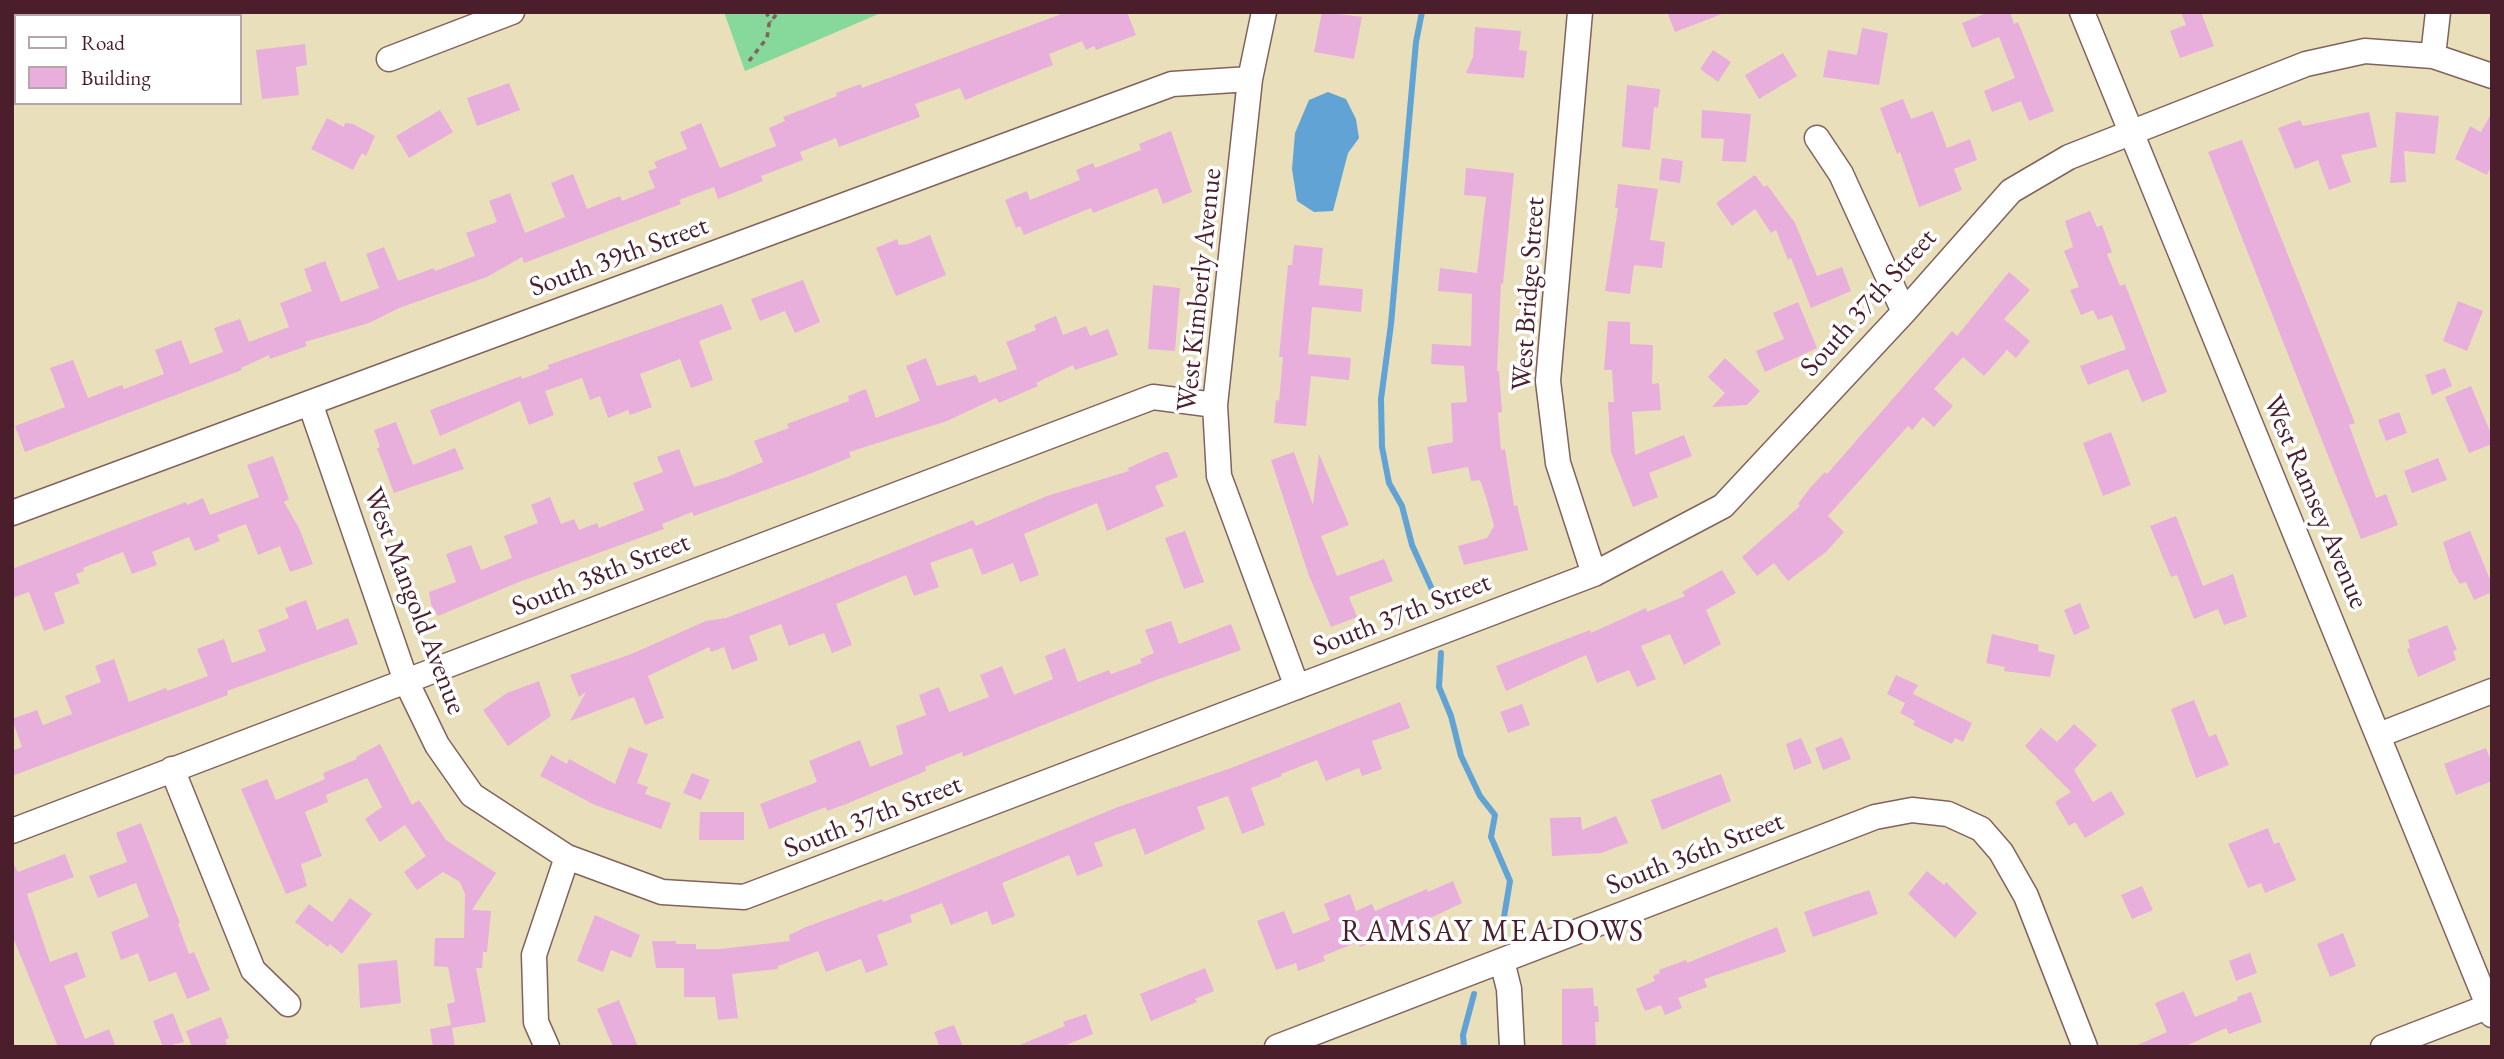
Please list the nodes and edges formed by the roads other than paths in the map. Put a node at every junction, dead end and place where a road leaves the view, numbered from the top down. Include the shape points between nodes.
1 (512, 12) edge
2 (1264, 12) edge
3 (1580, 12) edge
4 (2082, 12) edge
5 (2438, 12) edge
6 (2433, 57) junction
7 (388, 59) dead end
8 (2492, 76) edge
9 (1250, 79) junction
10 (2130, 133) junction
11 (1817, 138) dead end
12 (1904, 312) junction
13 (310, 403) junction
14 (1215, 405) junction
15 (12, 513) edge
16 (1594, 574) junction
17 (406, 681) junction
18 (1297, 687) junction
19 (2492, 691) edge
20 (2379, 735) junction
21 (173, 769) junction
22 (12, 831) edge
23 (567, 857) junction
24 (1502, 961) junction
25 (288, 1004) dead end
26 (2491, 1009) edge
27 (547, 1047) edge
28 (1277, 1047) edge
29 (1512, 1047) edge
30 (2085, 1047) edge
31 (2383, 1047) edge

1 - 7 street
2 - 9 street, West Kimberly Avenue
3 - 16 street, West Bridge Street via 1548,381 1558,463
4 - 10 street, West Ramsey Avenue
5 - 6 street
6 - 8 street, South 37th Street
6 - 10 street, South 37th Street via 2365,51 2306,64
9 - 13 street, South 39th Street via 1172,84
9 - 14 street, West Kimberly Avenue
10 - 12 street, South 37th Street via 2069,157 2011,191
10 - 20 street, West Ramsey Avenue
11 - 12 street via 1842,174
12 - 16 street, South 37th Street via 1723,506
13 - 15 street, South 39th Street
13 - 17 street, West Mangold Avenue
14 - 17 street, South 38th Street via 1153,397
14 - 18 street, West Kimberly Avenue via 1219,476
16 - 18 street, South 37th Street
17 - 21 street, South 38th Street
17 - 23 street, West Mangold Avenue via 437,745 472,795
18 - 23 street, South 37th Street via 744,897 662,892
19 - 20 street
20 - 26 street, West Ramsey Avenue
21 - 22 street, South 38th Street
21 - 25 street via 253,970
23 - 27 street via 534,955 536,1022
24 - 28 street, South 36th Street
24 - 29 street via 1509,989
24 - 30 street, South 36th Street via 1875,817 1912,810 1948,814 1981,829 2001,852 2026,896
26 - 31 street

